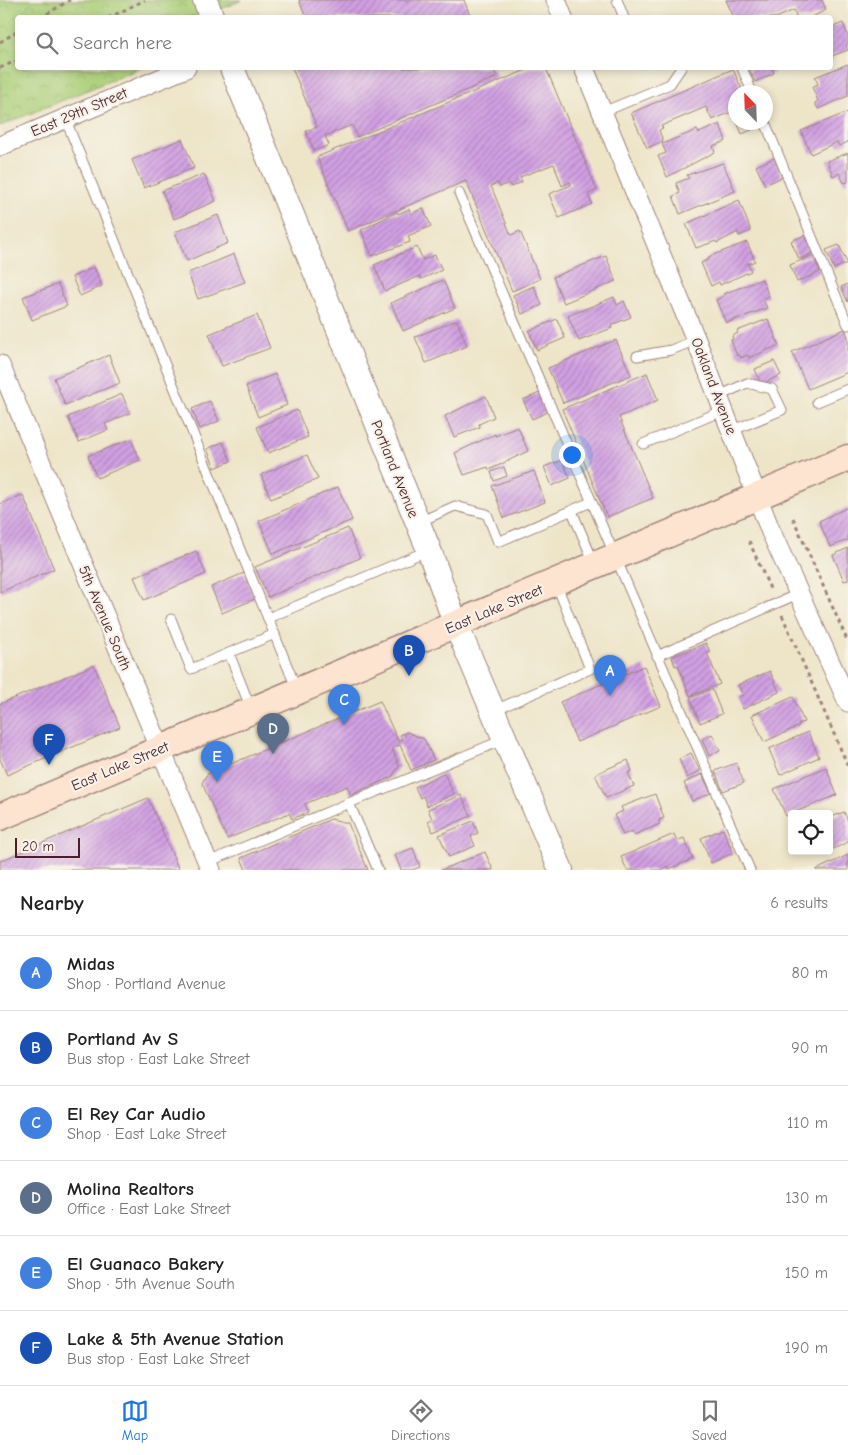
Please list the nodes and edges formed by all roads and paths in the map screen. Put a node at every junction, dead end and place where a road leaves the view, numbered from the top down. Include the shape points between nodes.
1 (70, 0) edge
2 (145, 0) edge
3 (556, 0) edge
4 (617, 0) edge
5 (45, 15) edge
6 (114, 15) edge
7 (562, 15) edge
8 (623, 15) edge
9 (15, 34) edge
10 (0, 42) edge
11 (15, 61) edge
12 (0, 68) edge
13 (181, 70) edge
14 (233, 70) edge
15 (585, 70) edge
16 (679, 70) edge
17 (743, 70) edge
18 (749, 85) edge
19 (603, 112) junction
20 (65, 118) junction
21 (767, 130) edge
22 (0, 146) edge
23 (459, 193) dead end
24 (848, 325) edge
25 (696, 340) junction
26 (637, 356) dead end
27 (0, 365) edge
28 (848, 389) edge
29 (817, 402) dead end
30 (719, 404) junction
31 (731, 431) junction
32 (643, 444) dead end
33 (848, 458) edge
34 (759, 497) junction
35 (591, 502) junction
36 (572, 511) junction
37 (793, 518) dead end
38 (417, 523) junction
39 (749, 541) dead end
40 (429, 550) junction
41 (605, 562) junction
42 (556, 583) junction
43 (800, 593) junction
44 (777, 604) junction
45 (268, 618) junction
46 (171, 619) dead end
47 (456, 625) junction
48 (275, 634) junction
49 (848, 642) edge
50 (229, 653) junction
51 (657, 656) junction
52 (298, 692) junction
53 (848, 702) edge
54 (252, 711) junction
55 (492, 711) junction
56 (504, 740) junction
57 (160, 749) junction
58 (848, 766) edge
59 (348, 804) junction
60 (0, 817) edge
61 (209, 866) edge
62 (378, 870) edge
63 (561, 870) edge
64 (750, 870) edge

1 - 5 path
2 - 6 path
3 - 7 street
4 - 8 lane
9 - 10 path
11 - 12 path
13 - 20 street, East 29th Street
14 - 38 street, Portland Avenue
15 - 19 street, Oakland Avenue
16 - 19 lane via 670,84
17 - 18 lane
19 - 25 street, Oakland Avenue
20 - 22 street, East 29th Street
20 - 45 lane
21 - 24 lane
23 - 35 lane
25 - 26 lane via 671,350
25 - 30 street, Oakland Avenue
27 - 57 street, 5th Avenue South
28 - 29 lane
30 - 31 street, Oakland Avenue
30 - 31 lane via 747,383 772,389 782,410
30 - 32 lane
31 - 34 street, Oakland Avenue
33 - 34 main road, East Lake Street
34 - 41 main road, East Lake Street
34 - 43 street, Oakland Avenue via 771,532
35 - 36 lane
35 - 41 lane
36 - 38 lane via 498,542 487,514 455,506
36 - 41 lane
37 - 49 path
38 - 40 street, Portland Avenue
39 - 44 path
40 - 45 lane
40 - 47 street, Portland Avenue
41 - 42 main road, East Lake Street
41 - 51 lane
42 - 47 main road, East Lake Street
42 - 55 lane via 590,669
43 - 44 lane
43 - 53 street, Oakland Avenue
44 - 51 lane
44 - 58 path
45 - 48 lane
46 - 50 lane via 191,668
47 - 52 main road, East Lake Street
47 - 55 street, Portland Avenue
48 - 50 lane
48 - 52 lane
50 - 54 lane
51 - 64 lane
52 - 54 main road, East Lake Street
54 - 57 main road, East Lake Street
55 - 56 street, Portland Avenue
56 - 59 lane
56 - 63 street, Portland Avenue
57 - 60 main road, East Lake Street
57 - 61 street, 5th Avenue South
59 - 61 lane
59 - 62 lane

